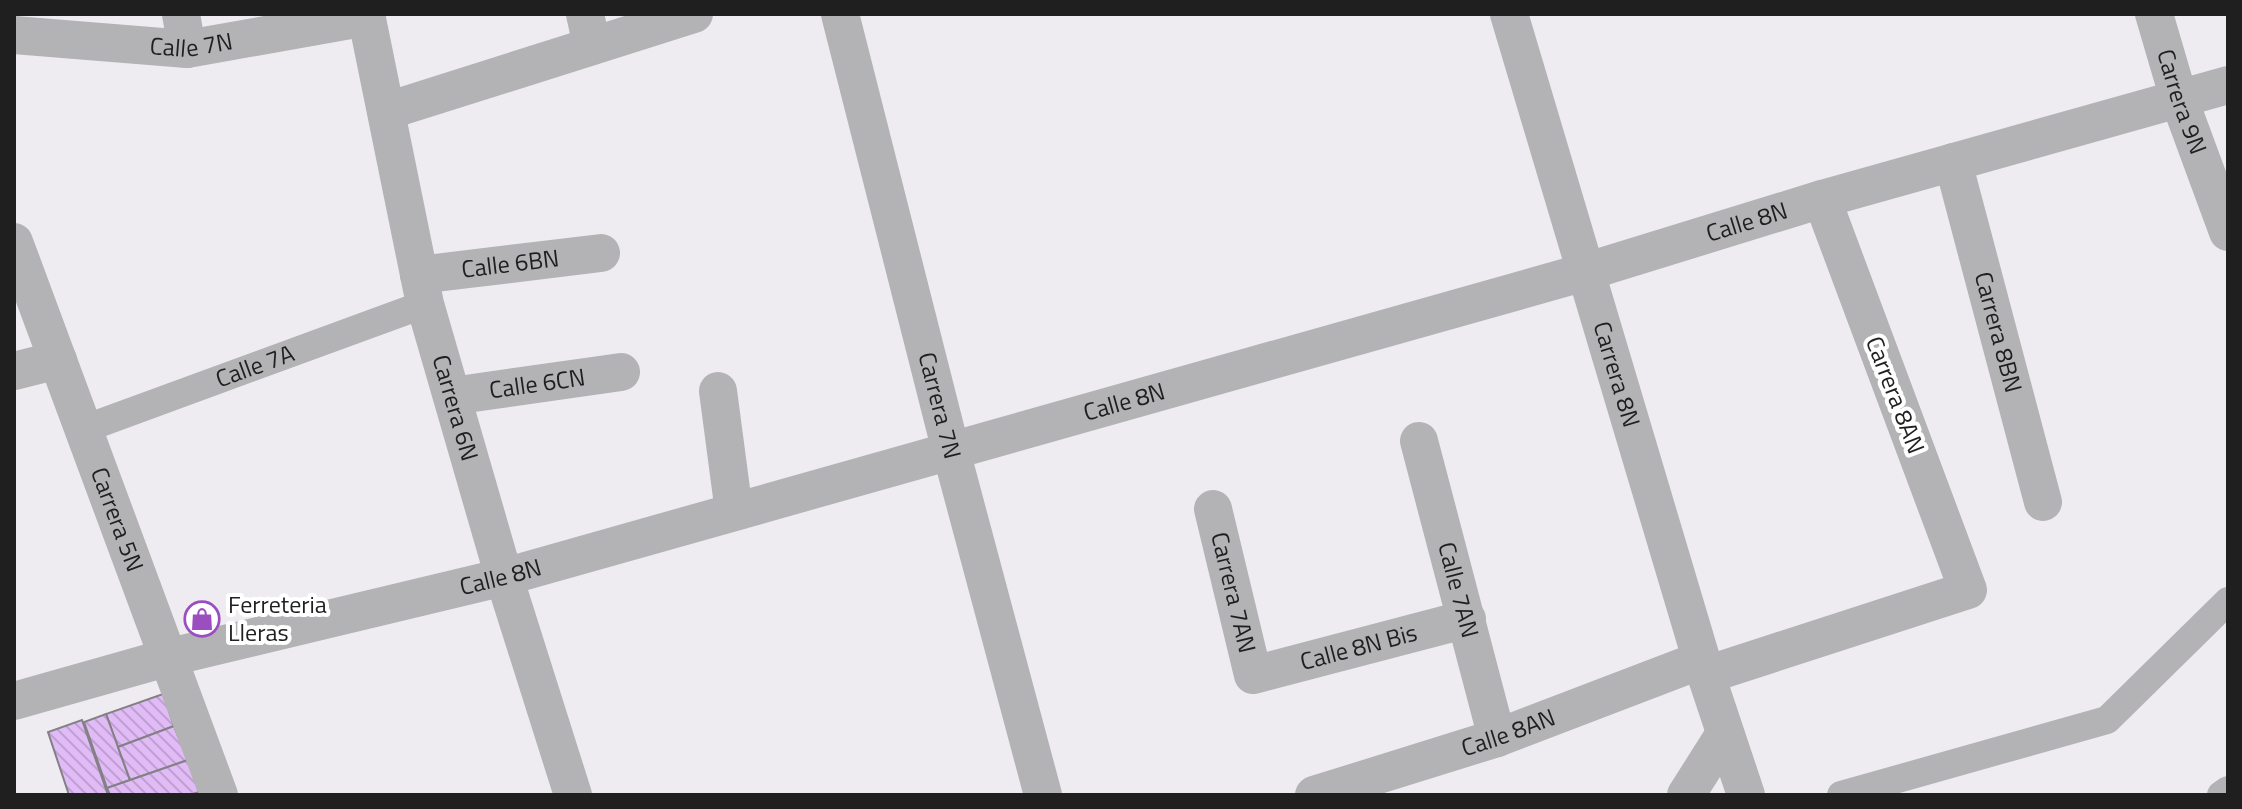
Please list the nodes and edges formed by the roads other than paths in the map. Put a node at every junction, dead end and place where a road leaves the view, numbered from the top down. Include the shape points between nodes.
1 (694, 14) edge
2 (840, 14) edge
3 (1509, 14) edge
4 (2154, 14) edge
5 (367, 15) edge
6 (589, 30) edge
7 (184, 32) edge
8 (14, 35) edge
9 (2228, 85) edge
10 (2179, 99) junction
11 (387, 111) junction
12 (1953, 162) junction
13 (1822, 199) junction
14 (2228, 232) edge
15 (14, 242) edge
16 (601, 253) dead end
17 (1585, 272) junction
18 (422, 290) junction
19 (58, 360) junction
20 (14, 371) edge
21 (621, 372) dead end
22 (718, 391) dead end
23 (452, 396) junction
24 (84, 429) junction
25 (1419, 441) dead end
26 (951, 451) junction
27 (2043, 502) dead end
28 (1213, 509) dead end
29 (734, 512) junction
30 (504, 577) junction
31 (1968, 590) joint
32 (2228, 601) edge
33 (1467, 619) junction
34 (166, 658) junction
35 (1703, 667) junction
36 (1253, 675) joint
37 (14, 701) edge
38 (1724, 735) junction
39 (1497, 738) junction
40 (2228, 790) edge
41 (219, 795) edge
42 (573, 795) edge
43 (1043, 795) edge
44 (1314, 795) edge
45 (1686, 795) edge
46 (1746, 795) edge
47 (1841, 795) edge
48 (2221, 795) edge

1 - 6 street
2 - 26 street, Carrera 7N
3 - 17 street, Carrera 8N
4 - 10 street, Carrera 9N
5 - 7 street, Calle 7N
5 - 11 street, Carrera 6N
6 - 11 street
7 - 8 street, Calle 7N
9 - 10 street, Calle 8N
10 - 12 street, Calle 8N
10 - 14 street, Carrera 9N
11 - 18 street, Carrera 6N
12 - 13 street, Calle 8N
12 - 27 street, Carrera 8BN
13 - 17 street, Calle 8N
13 - 31 street, Carrera 8AN
15 - 19 street, Carrera 5N
16 - 18 street, Calle 6BN
17 - 26 street, Calle 8N
17 - 35 street, Carrera 8N
18 - 23 street, Carrera 6N
18 - 24 street, Calle 7A
19 - 20 street
19 - 24 street, Carrera 5N
21 - 23 street, Calle 6CN
22 - 29 street
23 - 30 street, Carrera 6N
24 - 34 street, Carrera 5N
25 - 33 street, Calle 7AN
26 - 29 street, Calle 8N
26 - 43 street, Carrera 7N
28 - 36 street, Carrera 7AN
29 - 30 street, Calle 8N
30 - 34 street, Calle 8N
30 - 42 street, Carrera 6N
31 - 35 street, Calle 8AN
32 - 47 street via 2107,720
33 - 36 street, Calle 8N Bis
33 - 39 street, Calle 7AN
34 - 37 street, Calle 8N
34 - 41 street, Carrera 5N
35 - 38 street, Carrera 8N
35 - 39 street, Calle 8AN
38 - 45 street
38 - 46 street, Carrera 8N
39 - 44 street, Calle 8AN
40 - 48 street

